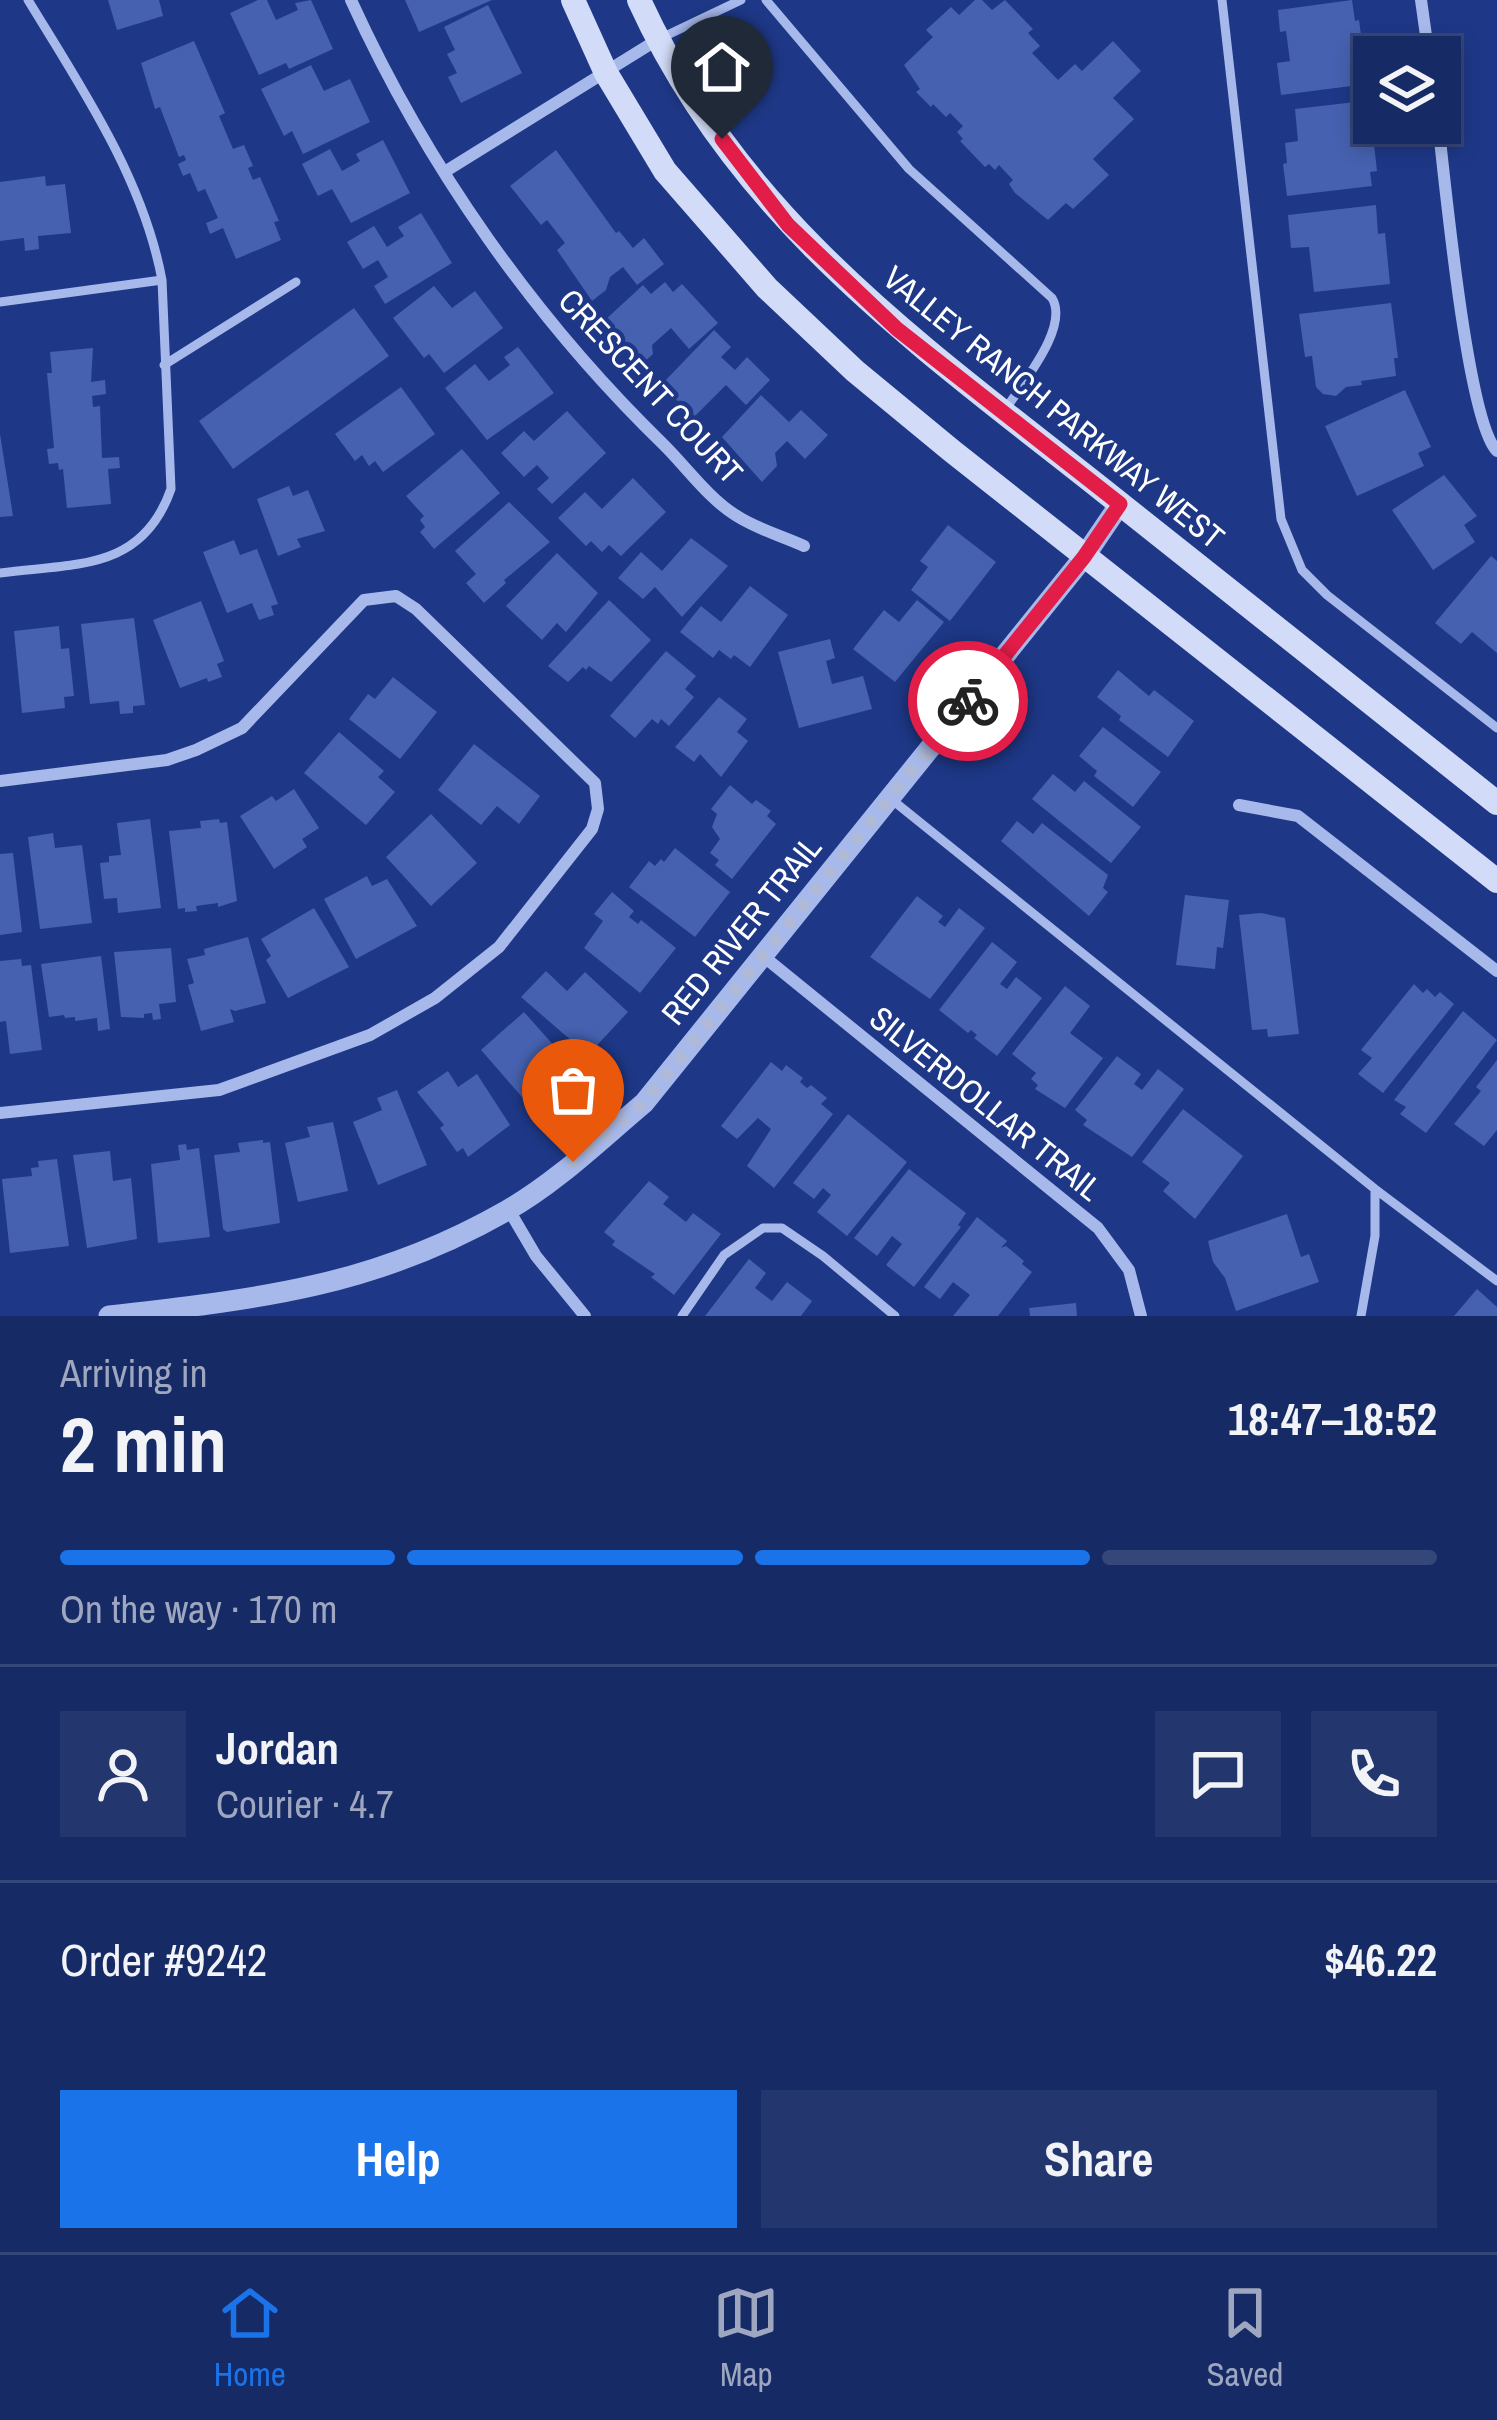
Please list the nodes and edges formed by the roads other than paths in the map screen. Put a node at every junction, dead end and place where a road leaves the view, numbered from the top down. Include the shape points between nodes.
1 (28, 0) edge
2 (351, 0) edge
3 (573, 0) edge
4 (639, 0) edge
5 (741, 0) edge
6 (766, 0) edge
7 (1222, 0) edge
8 (1421, 0) edge
9 (1426, 36) edge
10 (657, 40) junction
11 (606, 73) junction
12 (1441, 144) edge
13 (446, 171) junction
14 (162, 280) junction
15 (296, 282) dead end
16 (0, 302) edge
17 (163, 365) junction
18 (1004, 412) junction
19 (1497, 451) edge
20 (1120, 504) junction
21 (804, 546) dead end
22 (1084, 557) junction
23 (0, 573) edge
24 (1497, 728) edge
25 (0, 781) edge
26 (890, 798) junction
27 (1497, 803) edge
28 (1239, 805) dead end
29 (1497, 881) edge
30 (763, 956) junction
31 (1497, 971) edge
32 (0, 1113) edge
33 (1376, 1189) junction
34 (509, 1210) junction
35 (1497, 1281) edge
36 (109, 1316) edge
37 (585, 1316) edge
38 (682, 1316) edge
39 (895, 1316) edge
40 (1141, 1316) edge
41 (1360, 1316) edge

1 - 14 lane via 129,178
2 - 13 street, CRESCENT COURT via 388,82
3 - 11 main road
4 - 10 main road, VALLEY RANCH PARKWAY WEST
5 - 10 lane
6 - 18 lane via 909,169 1052,298 1057,328
7 - 24 lane via 1281,519 1292,550 1327,595
8 - 9 street
10 - 11 street
10 - 18 main road, VALLEY RANCH PARKWAY WEST via 788,225 897,329
11 - 13 street
11 - 22 main road via 664,171 767,288 855,371
12 - 19 street via 1475,400
13 - 21 street, CRESCENT COURT via 555,330 637,419 735,515
14 - 16 lane
14 - 17 lane
15 - 17 lane
17 - 23 lane via 171,489 161,517 113,558
18 - 20 main road, VALLEY RANCH PARKWAY WEST
20 - 22 street, RED RIVER TRAIL
20 - 27 main road, VALLEY RANCH PARKWAY WEST
22 - 26 street, RED RIVER TRAIL
22 - 29 main road
25 - 32 street via 196,750 242,728 364,600 396,596 595,783 598,809 592,829 499,947 370,1036 219,1090
26 - 30 street, RED RIVER TRAIL
26 - 33 lane
28 - 31 street via 1298,816
30 - 34 street, RED RIVER TRAIL via 644,1103
30 - 40 street, SILVERDOLLAR TRAIL via 1098,1228 1129,1270
33 - 35 lane
33 - 41 lane
34 - 36 street, RED RIVER TRAIL via 398,1264 315,1288
34 - 37 street
38 - 39 lane via 724,1255 763,1228 782,1228

